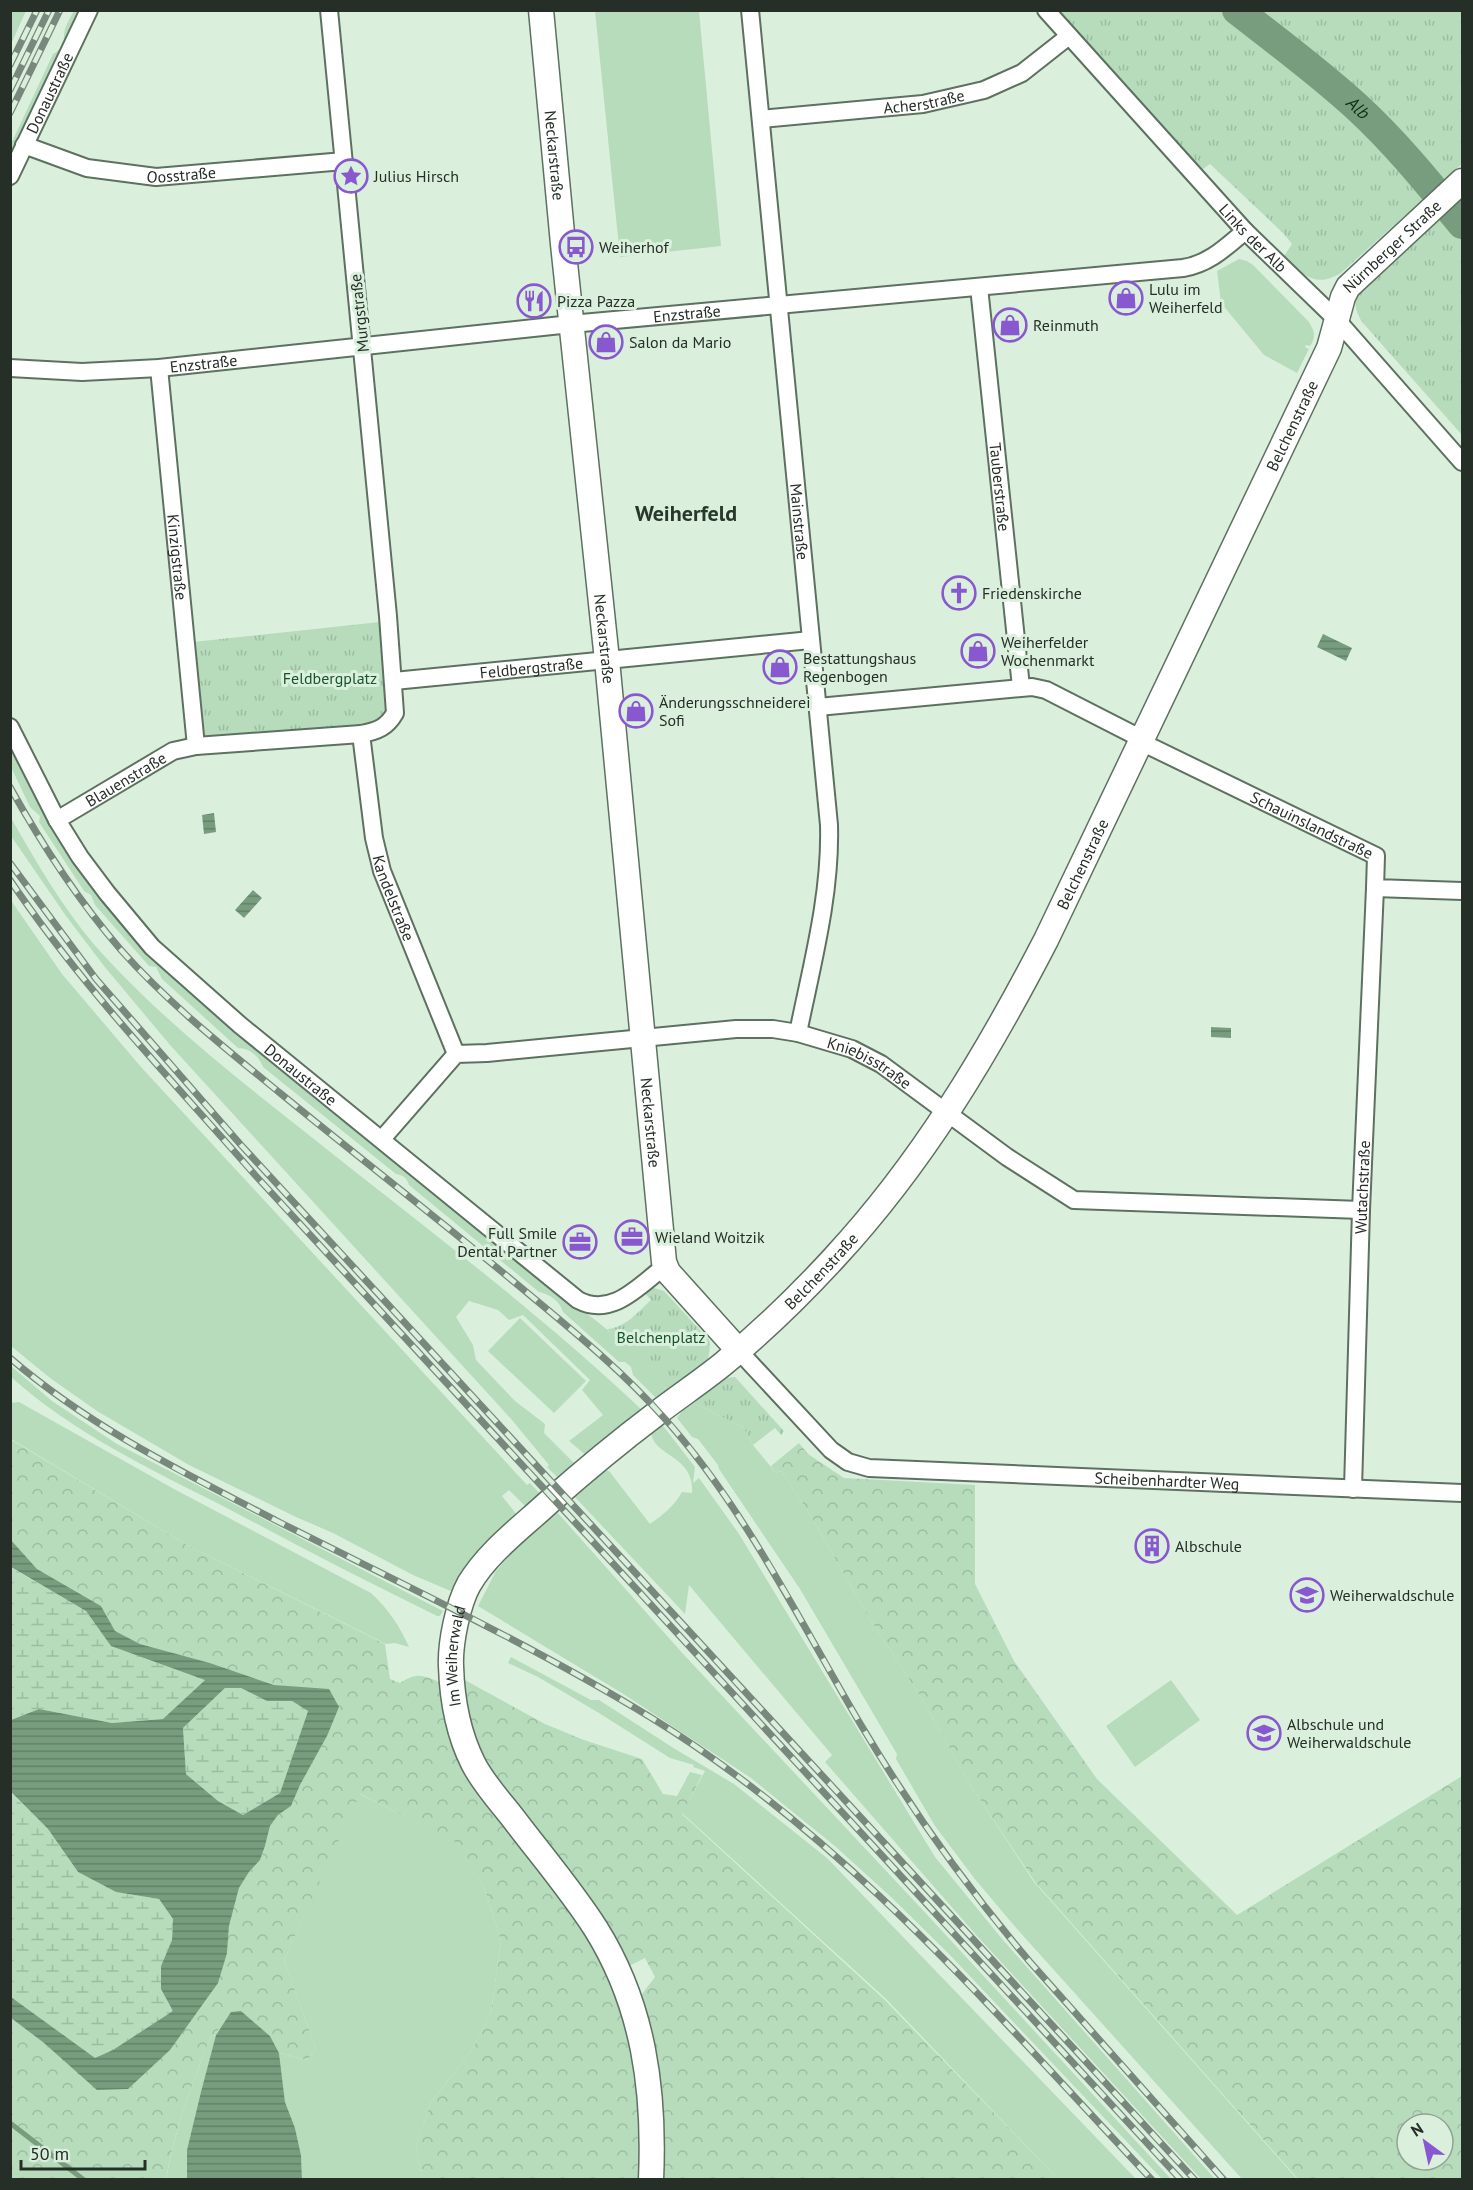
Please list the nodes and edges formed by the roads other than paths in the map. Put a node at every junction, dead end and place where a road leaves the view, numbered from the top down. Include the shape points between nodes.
1 (89, 10) edge
2 (329, 10) edge
3 (541, 10) edge
4 (750, 10) edge
5 (1046, 10) edge
6 (1069, 36) junction
7 (761, 120) junction
8 (24, 145) junction
9 (344, 161) junction
10 (10, 176) edge
11 (1462, 182) edge
12 (1245, 231) junction
13 (979, 288) junction
14 (779, 307) junction
15 (1337, 320) junction
16 (571, 324) junction
17 (362, 346) junction
18 (10, 368) edge
19 (159, 368) junction
20 (1462, 462) edge
21 (811, 640) junction
22 (607, 660) junction
23 (394, 681) junction
24 (1021, 687) junction
25 (818, 707) junction
26 (10, 728) edge
27 (361, 734) junction
28 (1141, 740) junction
29 (196, 746) junction
30 (57, 820) junction
31 (1375, 888) junction
32 (1462, 891) edge
33 (798, 1033) junction
34 (642, 1039) junction
35 (456, 1054) junction
36 (948, 1113) junction
37 (382, 1139) junction
38 (1362, 1210) junction
39 (665, 1266) junction
40 (739, 1351) junction
41 (1353, 1489) junction
42 (1462, 1493) edge
43 (651, 2180) edge

1 - 8 street, Donaustraße
2 - 9 street, Murgstraße
3 - 16 street, Neckarstraße
4 - 7 street, Mainstraße
5 - 6 street, Links der Alb
6 - 7 street, Acherstraße via 1022,73 974,93 923,104
6 - 12 street, Links der Alb
7 - 14 street, Mainstraße
8 - 9 street, Oosstraße via 87,168 156,177
8 - 10 street, Donaustraße
9 - 17 street, Murgstraße
11 - 15 street, Nürnberger Straße via 1348,287
12 - 13 street, Enzstraße via 1216,255 1193,267
12 - 15 street, Links der Alb
13 - 14 street, Enzstraße
13 - 24 street, Tauberstraße
14 - 16 street, Enzstraße
14 - 21 street, Mainstraße
15 - 20 street, Links der Alb
15 - 28 street, Belchenstraße via 1309,391
16 - 17 street, Enzstraße
16 - 22 street, Neckarstraße
17 - 19 street, Enzstraße
17 - 23 street, Murgstraße
18 - 19 street, Enzstraße via 82,372
19 - 29 street, Kinzigstraße
21 - 22 street, Feldbergstraße
21 - 25 street, Mainstraße
22 - 23 street, Feldbergstraße
22 - 34 street, Neckarstraße
23 - 27 street via 396,713 388,725
24 - 25 street, Schauinslandstraße
24 - 28 street, Schauinslandstraße via 1046,690
25 - 33 street, Mainstraße via 830,855
26 - 30 street, Donaustraße
27 - 29 street
27 - 35 street, Kandelstraße via 382,871
28 - 31 street, Schauinslandstraße via 1376,856
28 - 36 street, Belchenstraße via 1025,981
29 - 30 street, Blauenstraße via 173,751
30 - 37 street, Donaustraße via 107,893 152,947 240,1026
31 - 32 street
31 - 38 street, Wutachstraße
33 - 34 street, Kniebisstraße via 736,1029
33 - 36 street, Kniebisstraße via 881,1064
34 - 35 street, Kniebisstraße
34 - 39 street, Neckarstraße
35 - 37 street
36 - 38 street, Kniebisstraße via 1074,1200
36 - 40 street, Belchenstraße via 864,1224
37 - 39 street, Donaustraße via 587,1305 608,1306 618,1301
38 - 41 street, Wutachstraße
39 - 40 street
40 - 41 street, Scheibenhardter Weg via 831,1450 848,1462 869,1468
40 - 43 street, Im Weiherwald via 588,1468 491,1557 468,1586 453,1638 454,1705 475,1766 595,1928 629,2000 650,2087
41 - 42 street, Scheibenhardter Weg

